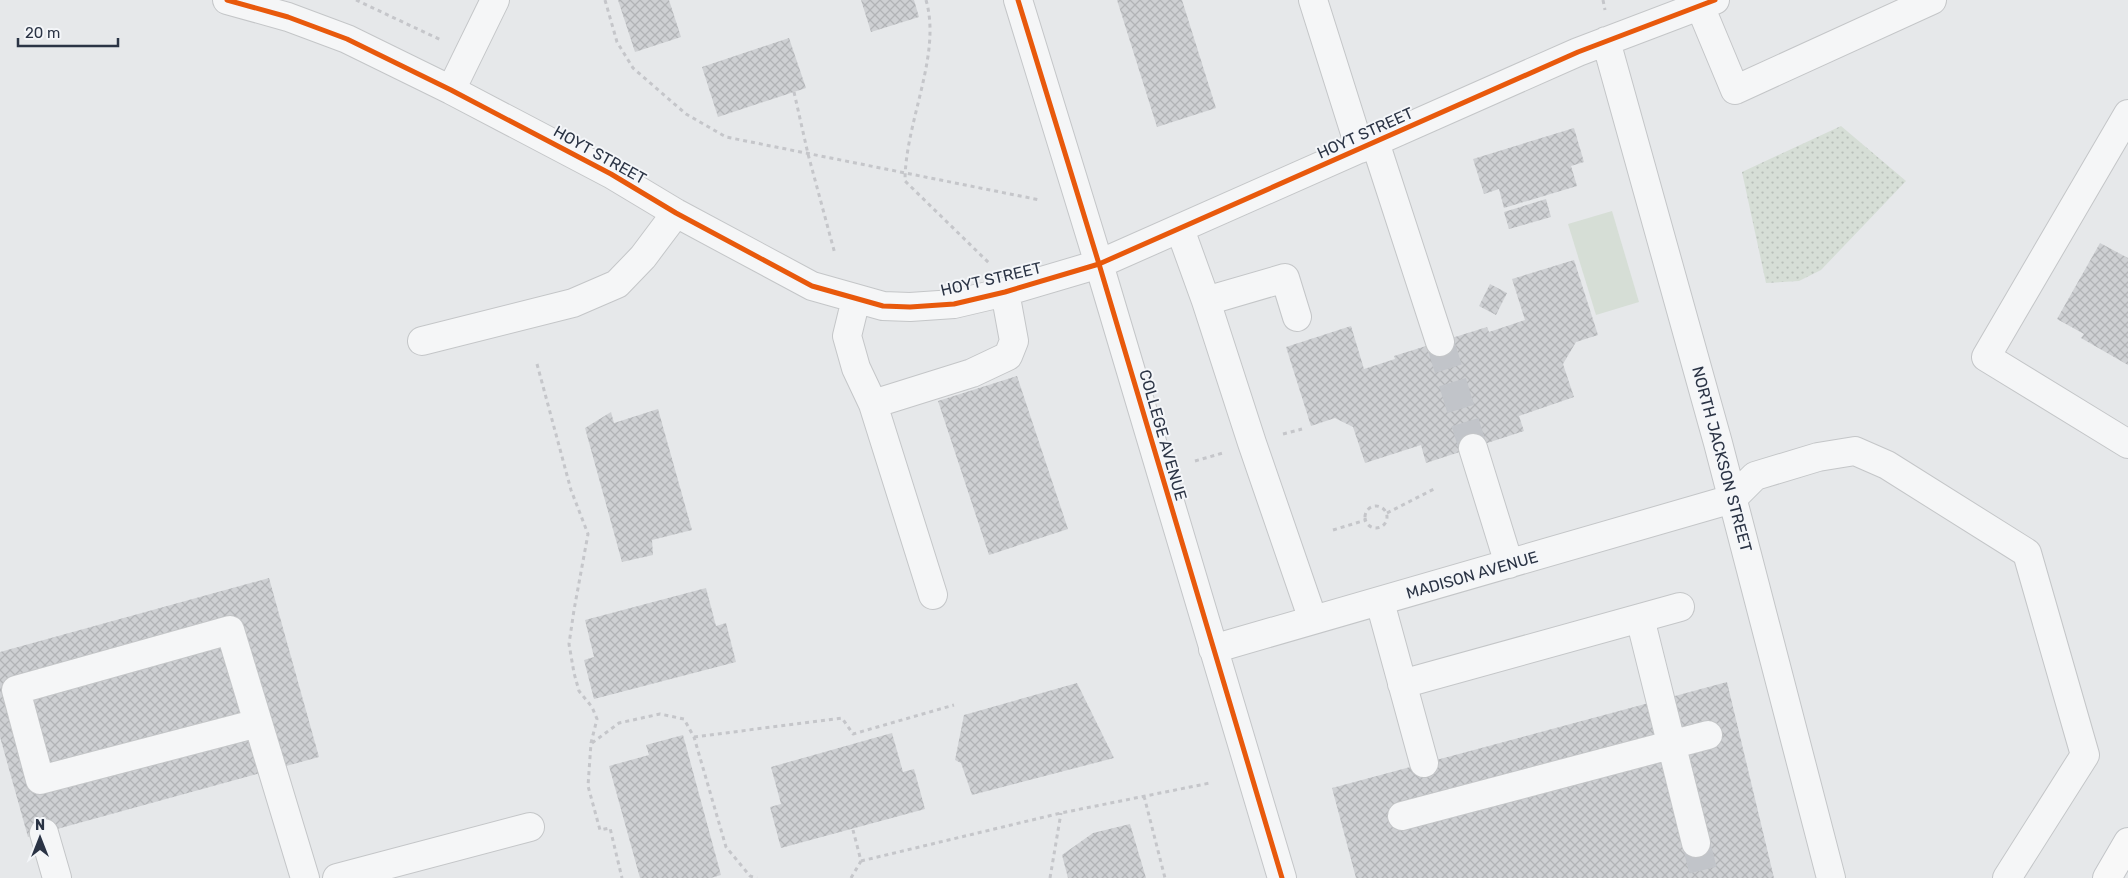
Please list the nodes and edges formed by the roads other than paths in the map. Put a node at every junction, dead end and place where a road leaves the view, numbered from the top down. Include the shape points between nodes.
1 (227, 0) edge
2 (495, 0) edge
3 (1018, 0) edge
4 (1313, 0) edge
5 (1932, 0) edge
6 (1706, 2) edge
7 (275, 6) edge
8 (1606, 41) junction
9 (451, 90) junction
10 (2128, 114) edge
11 (1367, 146) junction
12 (676, 213) junction
13 (1180, 229) junction
14 (1099, 264) junction
15 (1005, 292) junction
16 (856, 299) junction
17 (1206, 300) junction
18 (1297, 317) dead end
19 (422, 340) dead end
20 (1440, 342) tunnel mouth
21 (873, 404) junction
22 (2128, 444) edge
23 (1473, 448) tunnel mouth
24 (1732, 499) junction
25 (1509, 564) junction
26 (933, 595) dead end
27 (1380, 602) junction
28 (1680, 607) dead end
29 (1640, 618) junction
30 (1313, 620) junction
31 (1213, 649) junction
32 (1402, 684) junction
33 (258, 723) junction
34 (1708, 735) dead end
35 (1672, 744) junction
36 (1424, 763) dead end
37 (1402, 816) dead end
38 (530, 827) dead end
39 (44, 833) dead end
40 (2128, 842) edge
41 (1696, 843) tunnel mouth
42 (2014, 867) edge
43 (57, 878) edge
44 (305, 878) edge
45 (337, 878) edge
46 (1282, 878) edge
47 (1832, 878) edge
48 (2107, 878) edge

1 - 7 street, HOYT STREET
2 - 9 street
3 - 14 street, COLLEGE AVENUE
4 - 11 street
5 - 6 street via 1735,90
6 - 8 street, HOYT STREET
7 - 9 street, HOYT STREET
8 - 11 street, HOYT STREET
8 - 24 street, NORTH JACKSON STREET
9 - 12 street, HOYT STREET via 612,174
10 - 22 street via 1986,357
11 - 13 street, HOYT STREET
11 - 20 street
12 - 16 street, HOYT STREET via 812,286
12 - 19 street via 643,257 617,284 573,303
13 - 14 street, HOYT STREET
13 - 17 street
14 - 15 street, HOYT STREET
14 - 31 street, COLLEGE AVENUE
15 - 16 street, HOYT STREET via 954,304 910,307 883,306
15 - 21 street via 1014,340 1008,356 972,373
16 - 21 street via 848,336 856,368
17 - 18 street via 1285,278
17 - 30 street
21 - 26 street
23 - 25 street
24 - 25 street, MADISON AVENUE
24 - 42 street via 1755,476 1818,457 1855,450 1887,465 2027,553 2085,755
24 - 47 street, NORTH JACKSON STREET
25 - 27 street, MADISON AVENUE
27 - 30 street, MADISON AVENUE
27 - 32 street
28 - 29 street
29 - 32 street
29 - 35 street
30 - 31 street, MADISON AVENUE
31 - 46 street, COLLEGE AVENUE
32 - 36 street
33 - 33 street via 230,630 16,690 40,780
33 - 44 street
34 - 35 street
35 - 37 street
35 - 41 street
38 - 45 street
39 - 43 street
40 - 48 main road

